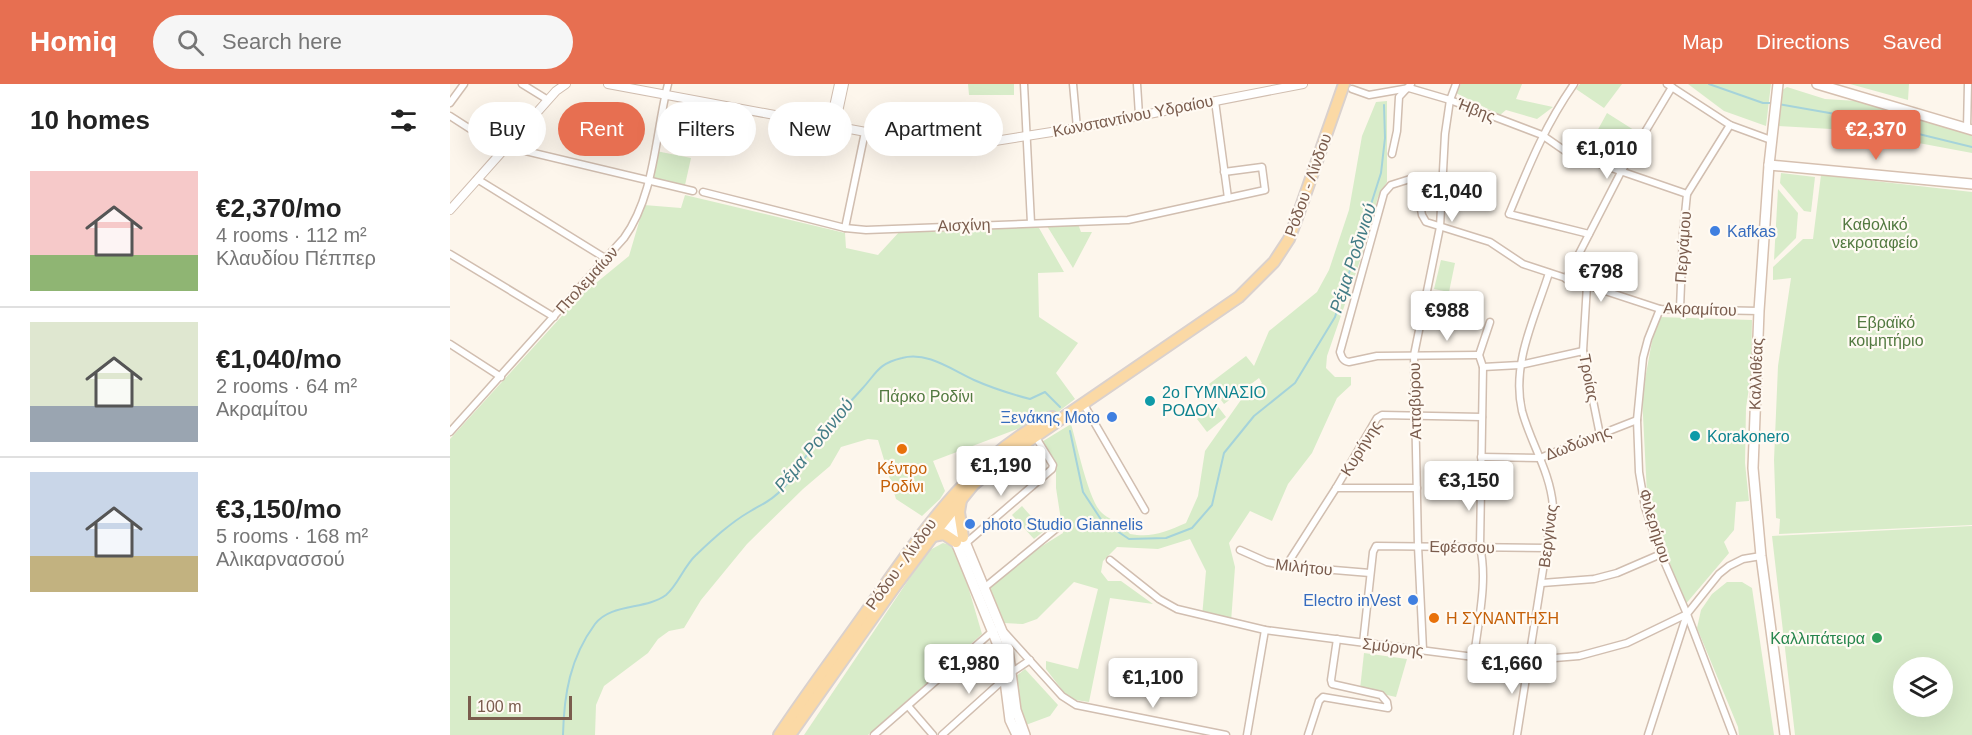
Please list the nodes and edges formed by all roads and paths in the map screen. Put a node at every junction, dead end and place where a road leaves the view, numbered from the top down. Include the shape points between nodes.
1 (464, 84) edge
2 (522, 84) edge
3 (566, 84) edge
4 (608, 84) edge
5 (669, 84) edge
6 (839, 84) edge
7 (844, 84) edge
8 (1024, 84) edge
9 (1073, 84) edge
10 (1137, 84) edge
11 (1303, 84) edge
12 (1456, 84) edge
13 (1574, 84) edge
14 (1817, 84) edge
15 (1968, 84) edge
16 (1778, 85) edge
17 (1344, 86) edge
18 (1410, 86) edge
19 (1670, 86) edge
20 (665, 96) junction
21 (548, 100) junction
22 (1450, 100) junction
23 (1215, 101) junction
24 (546, 102) edge
25 (836, 102) edge
26 (839, 102) edge
27 (450, 103) edge
28 (768, 114) edge
29 (1139, 115) junction
30 (450, 116) edge
31 (1730, 125) junction
32 (468, 128) edge
33 (1077, 128) junction
34 (1970, 129) edge
35 (1542, 135) junction
36 (1026, 136) junction
37 (864, 137) edge
38 (1003, 140) edge
39 (1771, 140) junction
40 (1392, 154) dead end
41 (499, 156) edge
42 (545, 156) edge
43 (1773, 165) junction
44 (1224, 172) junction
45 (1621, 172) junction
46 (477, 179) junction
47 (648, 180) junction
48 (1972, 184) edge
49 (693, 191) dead end
50 (703, 192) dead end
51 (1687, 194) junction
52 (1228, 198) junction
53 (450, 210) edge
54 (1031, 223) junction
55 (1440, 227) junction
56 (845, 228) junction
57 (1589, 234) junction
58 (450, 254) edge
59 (605, 258) junction
60 (1549, 273) junction
61 (1566, 279) junction
62 (1587, 285) junction
63 (1660, 309) junction
64 (1680, 309) junction
65 (1759, 311) junction
66 (554, 317) junction
67 (1490, 322) dead end
68 (450, 344) edge
69 (1582, 351) junction
70 (1414, 355) junction
71 (1479, 355) junction
72 (1520, 365) junction
73 (1483, 367) junction
74 (501, 376) junction
75 (1082, 403) junction
76 (1415, 415) junction
77 (1482, 417) junction
78 (1637, 420) junction
79 (450, 432) edge
80 (1600, 435) junction
81 (1035, 436) junction
82 (1481, 457) junction
83 (1539, 458) junction
84 (1336, 488) junction
85 (1417, 488) junction
86 (961, 499) junction
87 (1145, 510) dead end
88 (943, 516) junction
89 (1057, 528) dead end
90 (933, 536) junction
91 (962, 541) junction
92 (1418, 546) junction
93 (1480, 547) junction
94 (1548, 548) junction
95 (1240, 550) dead end
96 (1661, 554) junction
97 (1761, 556) junction
98 (1110, 560) dead end
99 (1286, 566) junction
100 (1370, 573) junction
101 (1542, 583) junction
102 (984, 588) junction
103 (1687, 614) junction
104 (1265, 630) junction
105 (997, 633) junction
106 (1337, 639) junction
107 (1363, 643) junction
108 (1423, 650) junction
109 (1474, 657) junction
110 (1030, 660) junction
111 (1530, 660) junction
112 (1008, 676) junction
113 (908, 706) junction
114 (780, 735) edge
115 (790, 735) edge
116 (874, 735) edge
117 (933, 735) edge
118 (942, 735) edge
119 (1017, 735) edge
120 (1025, 735) edge
121 (1226, 735) edge
122 (1247, 735) edge
123 (1308, 735) edge
124 (1517, 735) edge
125 (1648, 735) edge
126 (1733, 735) edge
127 (1785, 735) edge

1 - 27 street
2 - 21 street
3 - 21 street
4 - 20 street, Κωνσταντίνου Υδραίου
5 - 20 street, Πτολεμαίων
6 - 25 street
7 - 26 street
8 - 36 street
9 - 33 street
10 - 29 street
11 - 23 street, Κωνσταντίνου Υδραίου
12 - 22 street, Ατταβύρου
13 - 35 street
14 - 34 main road
15 - 34 street
16 - 39 main road, Καλλιθέας
17 - 18 street via 1369,94
17 - 75 main road, Ρόδου - Λίνδου via 1297,218 1274,262 1239,297
18 - 22 street, Ήβης
18 - 40 street via 1399,97
19 - 31 street
19 - 45 street
20 - 28 street, Κωνσταντίνου Υδραίου
20 - 47 street, Πτολεμαίων
21 - 24 street
22 - 35 street, Ήβης
22 - 55 street, Ατταβύρου
23 - 29 street, Κωνσταντίνου Υδραίου
23 - 44 street
29 - 33 street, Κωνσταντίνου Υδραίου
30 - 32 street
31 - 39 street
31 - 51 street, Περγάμου
33 - 36 street, Κωνσταντίνου Υδραίου
35 - 45 street, Ήβης via 1568,153
35 - 57 street via 1509,214
36 - 38 street, Κωνσταντίνου Υδραίου
36 - 54 street
37 - 56 street
39 - 43 main road, Καλλιθέας
41 - 46 street
42 - 47 street
43 - 48 main road
43 - 65 main road, Καλλιθέας
44 - 52 street
44 - 52 street, Αισχίνη via 1258,166 1263,169 1264,190
45 - 51 street, Ήβης
45 - 57 street
46 - 53 street
46 - 59 street
47 - 49 street
47 - 59 street, Πτολεμαίων via 636,222
50 - 56 street, Αισχίνη
51 - 64 street, Περγάμου
52 - 54 street, Αισχίνη via 1128,220
54 - 56 street, Αισχίνη
55 - 60 street, Ακραμίτου via 1490,242 1523,264
55 - 70 street, Ατταβύρου
55 - 70 street via 1426,222 1422,215 1416,182 1403,180 1384,193 1340,352 1349,362
57 - 61 street
58 - 66 street
59 - 66 street, Πτολεμαίων
60 - 61 street, Ακραμίτου
60 - 72 street, Βεργίνας
61 - 62 street, Ακραμίτου
62 - 63 street, Ακραμίτου
62 - 69 street, Τροίας
63 - 64 street, Ακραμίτου
63 - 78 street, Φιλερήμου via 1643,358
64 - 65 street, Ακραμίτου
65 - 97 main road, Καλλιθέας via 1753,468
66 - 74 street, Πτολεμαίων
67 - 71 street
68 - 74 street
69 - 72 street
69 - 80 street, Τροίας
70 - 71 street
70 - 76 street, Ατταβύρου
71 - 73 street
72 - 73 street
72 - 83 street, Βεργίνας via 1519,393
73 - 77 street
74 - 79 street, Πτολεμαίων
75 - 81 main road, Ρόδου - Λίνδου
75 - 87 street
75 - 88 main road, Ρόδου - Λίνδου via 1037,424 1011,442 972,474
76 - 77 street, Κυρήνης
76 - 84 street, Κυρήνης via 1377,418
76 - 85 street, Ατταβύρου
77 - 82 street
78 - 80 street, Δωδώνης
78 - 96 street, Φιλερήμου via 1645,507
80 - 83 street, Δωδώνης
81 - 86 main road, Ρόδου - Λίνδου via 983,476
81 - 91 street via 1052,469
82 - 83 street, Δωδώνης
82 - 93 street
83 - 94 street, Βεργίνας via 1552,488
84 - 85 street
84 - 99 street, Κυρήνης
85 - 92 street, Ατταβύρου
86 - 88 main road, Ρόδου - Λίνδου
86 - 91 main road
88 - 90 main road, Ρόδου - Λίνδου
88 - 91 main road
88 - 114 main road, Ρόδου - Λίνδου
89 - 102 street
90 - 91 main road via 944,534
90 - 115 main road, Ρόδου - Λίνδου
91 - 102 main road
91 - 105 main road
92 - 93 street, Εφέσσου
92 - 100 street, Εφέσσου via 1376,546
92 - 108 street, Ατταβύρου
93 - 94 street, Εφέσσου
93 - 109 street via 1482,585
94 - 101 street, Βεργίνας
95 - 99 street, Μιλήτου
96 - 101 street via 1594,579
96 - 103 street, Φιλερήμου
97 - 103 street via 1729,566
97 - 127 main road, Καλλιθέας
98 - 104 street, Σμύρνης via 1177,609
99 - 100 street, Μιλήτου
100 - 107 street
101 - 111 street, Βεργίνας
102 - 105 main road
103 - 111 street, Σμύρνης via 1627,643 1579,656
103 - 125 street
103 - 126 street, Φιλερήμου
104 - 106 street, Σμύρνης
104 - 122 street
105 - 110 street
105 - 112 main road via 1008,650
105 - 113 street
106 - 107 street, Σμύρνης
106 - 123 street via 1332,684 1381,695 1388,708 1323,697
107 - 108 street, Σμύρνης
108 - 109 street, Σμύρνης
109 - 111 street, Σμύρνης
110 - 112 street
110 - 121 street via 1062,696 1076,705
111 - 124 street, Βεργίνας
112 - 118 street
112 - 119 main road via 1010,720
112 - 120 main road
113 - 116 street
113 - 117 street

